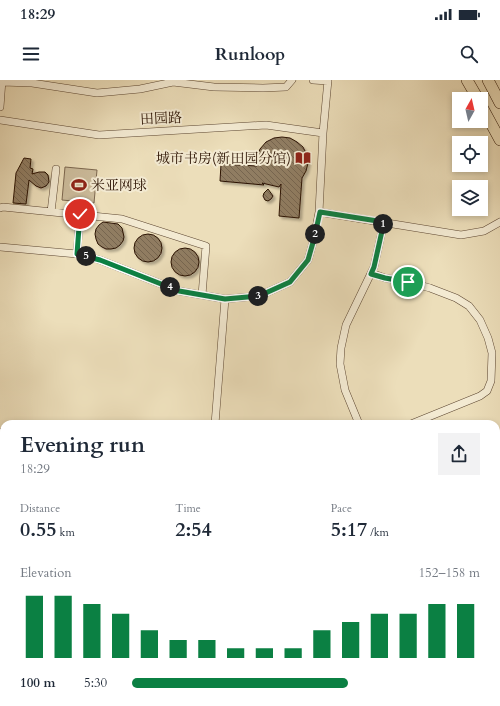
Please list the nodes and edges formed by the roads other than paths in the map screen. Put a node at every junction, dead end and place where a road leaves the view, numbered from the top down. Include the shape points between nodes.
1 (65, 80) edge
2 (292, 80) edge
3 (313, 80) edge
4 (467, 80) edge
5 (488, 80) edge
6 (2, 81) edge
7 (328, 81) edge
8 (63, 88) junction
9 (474, 92) edge
10 (500, 103) edge
11 (0, 107) edge
12 (488, 118) edge
13 (0, 120) edge
14 (323, 133) junction
15 (500, 140) edge
16 (56, 169) dead end
17 (0, 208) edge
18 (52, 212) junction
19 (320, 212) junction
20 (80, 214) junction
21 (384, 222) junction
22 (500, 222) edge
23 (0, 247) edge
24 (77, 254) junction
25 (371, 274) junction
26 (202, 295) junction
27 (225, 299) junction
28 (215, 420) edge
29 (357, 420) edge
30 (421, 420) edge

1 - 8 street
2 - 8 street via 286,87 263,88 214,87 173,82 140,89 97,93
3 - 7 street
4 - 9 main road
5 - 10 main road
6 - 8 street
6 - 11 street
7 - 14 street
12 - 15 main road
13 - 14 street, 田园路 via 99,134 266,125
14 - 19 street
16 - 18 street
17 - 18 street
18 - 20 street
19 - 21 street
19 - 27 street via 308,260 290,282 259,296
20 - 24 street
20 - 26 street via 122,218 206,246
21 - 22 street via 461,235 484,231
21 - 25 street
23 - 24 street
24 - 26 street via 100,260 179,291
25 - 29 street via 346,325 341,348 340,364 345,390
25 - 30 street via 430,288 456,298 469,306 480,320 488,338 492,354 491,381 487,391
26 - 27 street
27 - 28 street

